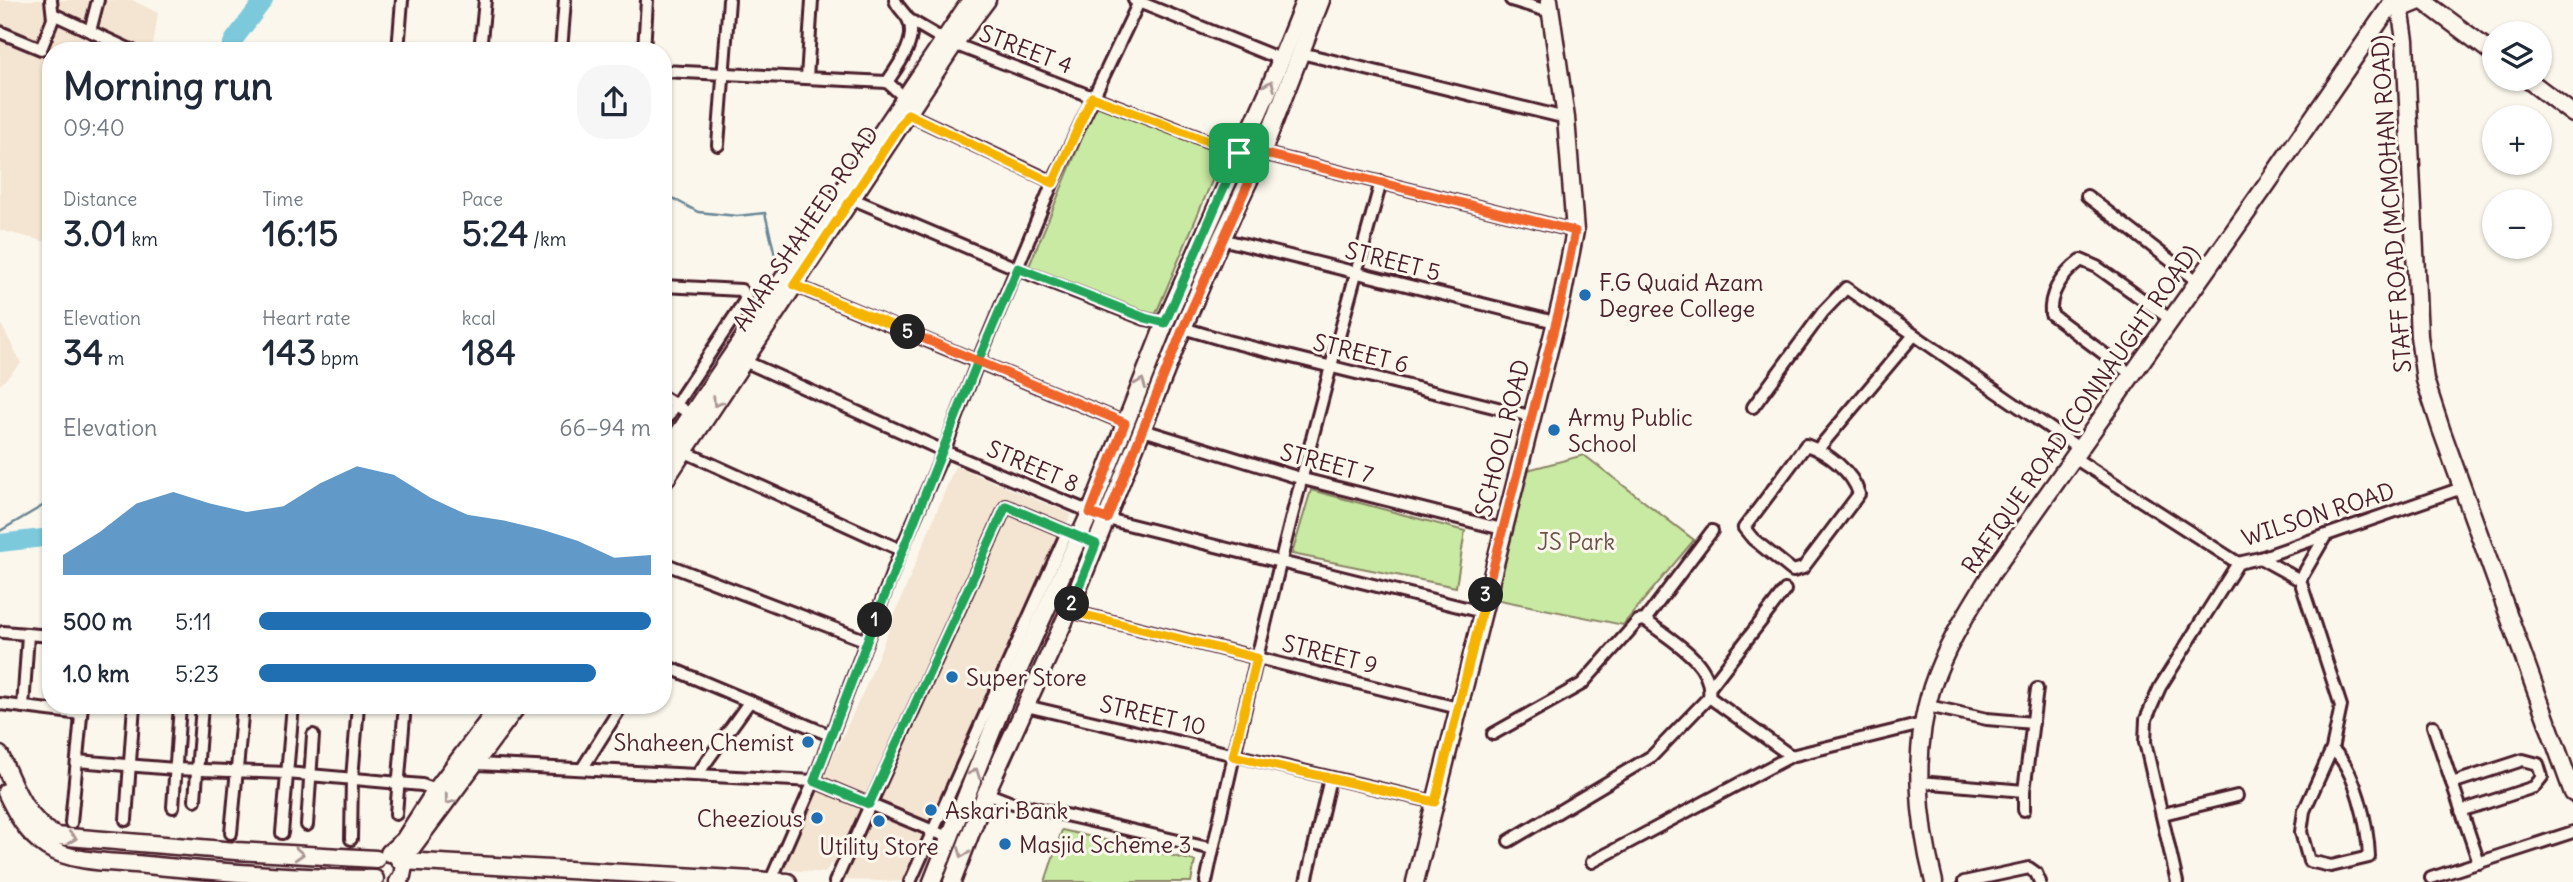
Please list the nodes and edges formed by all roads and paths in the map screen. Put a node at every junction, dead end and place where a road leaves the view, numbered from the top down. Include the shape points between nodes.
1 (51, 0) edge
2 (98, 0) edge
3 (402, 0) edge
4 (485, 0) edge
5 (565, 0) edge
6 (647, 0) edge
7 (729, 0) edge
8 (812, 0) edge
9 (895, 0) edge
10 (971, 0) edge
11 (987, 0) edge
12 (1305, 0) edge
13 (1321, 0) edge
14 (1511, 0) edge
15 (2421, 0) edge
16 (1136, 1) edge
17 (2393, 3) edge
18 (1550, 6) edge
19 (52, 14) junction
20 (908, 19) junction
21 (90, 31) junction
22 (0, 32) edge
23 (44, 42) edge
24 (114, 42) edge
25 (399, 42) edge
26 (482, 42) edge
27 (562, 42) edge
28 (645, 42) edge
29 (949, 42) junction
30 (2482, 45) edge
31 (42, 47) edge
32 (1301, 52) junction
33 (1280, 59) junction
34 (672, 72) edge
35 (723, 75) junction
36 (807, 79) junction
37 (887, 82) junction
38 (2543, 91) edge
39 (1092, 97) junction
40 (906, 106) junction
41 (2573, 114) edge
42 (1566, 118) junction
43 (718, 145) dead end
44 (1239, 153) junction
45 (1262, 153) junction
46 (1381, 182) junction
47 (1053, 183) junction
48 (2087, 196) dead end
49 (852, 200) junction
50 (1575, 231) junction
51 (1221, 239) junction
52 (1018, 268) junction
53 (1356, 273) junction
54 (2197, 281) junction
55 (794, 285) junction
56 (672, 286) edge
57 (2170, 319) junction
58 (1165, 323) junction
59 (1555, 323) junction
60 (1183, 328) junction
61 (1914, 335) junction
62 (738, 358) junction
63 (978, 361) junction
64 (1331, 367) junction
65 (2131, 374) junction
66 (672, 403) edge
67 (676, 405) junction
68 (1754, 407) dead end
69 (672, 411) edge
70 (692, 415) junction
71 (1530, 416) junction
72 (1125, 423) junction
73 (1143, 430) junction
74 (672, 444) edge
75 (1818, 449) junction
76 (683, 451) junction
77 (944, 451) junction
78 (2076, 453) junction
79 (672, 469) edge
80 (1303, 480) junction
81 (2462, 488) junction
82 (1090, 513) junction
83 (1107, 519) junction
84 (1502, 529) junction
85 (1712, 531) dead end
86 (1073, 534) junction
87 (2326, 536) junction
88 (1096, 544) junction
89 (901, 550) junction
90 (2260, 558) junction
91 (1282, 562) junction
92 (2238, 563) junction
93 (672, 565) edge
94 (2300, 580) junction
95 (1785, 590) dead end
96 (1069, 611) junction
97 (1482, 612) junction
98 (1645, 620) junction
99 (3, 632) dead end
100 (28, 635) junction
101 (42, 636) edge
102 (867, 641) junction
103 (1257, 658) junction
104 (672, 669) edge
105 (2037, 689) dead end
106 (1710, 691) junction
107 (750, 701) junction
108 (0, 704) edge
109 (1026, 706) junction
110 (1928, 706) junction
111 (23, 707) junction
112 (42, 708) edge
113 (1458, 708) junction
114 (82, 714) edge
115 (133, 714) edge
116 (179, 714) edge
117 (201, 714) edge
118 (242, 714) edge
119 (292, 714) edge
120 (357, 714) edge
121 (493, 714) edge
122 (512, 714) edge
123 (616, 714) edge
124 (404, 716) dead end
125 (2033, 723) junction
126 (1922, 724) junction
127 (2433, 726) dead end
128 (1493, 734) dead end
129 (313, 735) dead end
130 (832, 736) junction
131 (2332, 749) junction
132 (2565, 754) edge
133 (0, 755) edge
134 (1233, 756) junction
135 (1791, 756) junction
136 (77, 761) junction
137 (477, 764) junction
138 (130, 765) junction
139 (176, 769) junction
140 (197, 769) junction
141 (582, 769) junction
142 (2539, 769) junction
143 (237, 770) junction
144 (287, 773) junction
145 (310, 775) junction
146 (697, 775) junction
147 (1330, 778) junction
148 (352, 779) junction
149 (0, 780) edge
150 (814, 781) junction
151 (1920, 782) junction
152 (400, 783) junction
153 (2452, 783) junction
154 (436, 790) junction
155 (2024, 790) junction
156 (986, 793) junction
157 (2573, 793) edge
158 (2238, 796) dead end
159 (195, 800) dead end
160 (1435, 802) junction
161 (869, 804) junction
162 (173, 807) dead end
163 (2024, 810) dead end
164 (2461, 811) junction
165 (396, 814) dead end
166 (2163, 814) junction
167 (126, 820) dead end
168 (71, 823) dead end
169 (307, 825) dead end
170 (933, 831) junction
171 (2573, 832) edge
172 (231, 833) dead end
173 (282, 833) dead end
174 (950, 838) junction
175 (351, 839) dead end
176 (1509, 841) dead end
177 (1213, 849) junction
178 (389, 858) junction
179 (1591, 862) dead end
180 (2479, 863) junction
181 (658, 878) edge
182 (2431, 878) dead end
183 (771, 880) junction
184 (375, 881) edge
185 (398, 882) edge
186 (788, 882) edge
187 (835, 882) edge
188 (910, 882) edge
189 (932, 882) edge
190 (952, 882) edge
191 (1206, 882) edge
192 (1306, 882) edge
193 (1415, 882) edge
194 (1934, 882) edge
195 (1964, 882) edge
196 (2040, 882) edge
197 (2178, 882) edge

1 - 19 street
2 - 21 street
3 - 25 street
4 - 26 street
5 - 27 street
6 - 28 street
7 - 35 street
8 - 36 street
9 - 20 street
10 - 29 main road, AMAR SHAHEED ROAD
11 - 29 main road, AMAR SHAHEED ROAD
12 - 33 main road
13 - 32 main road
14 - 18 street
15 - 17 main road via 2412,6
15 - 30 main road
16 - 33 street
16 - 39 street
17 - 54 main road, RAFIQUE ROAD (CONNAUGHT ROAD)
17 - 81 main road, STAFF ROAD (MCMOHAN ROAD) via 2405,40 2425,380
18 - 42 main road, SCHOOL ROAD
19 - 21 street
19 - 23 street
20 - 29 street, STREET 4
20 - 37 street via 908,46
21 - 24 street
22 - 31 street
29 - 39 street, STREET 4
29 - 40 main road, AMAR SHAHEED ROAD
32 - 42 street
32 - 45 main road
44 -> 33 main road
34 - 35 street
35 - 36 street
35 - 43 street
36 - 37 street
37 - 40 street
38 - 41 main road
39 - 44 street, STREET 4
39 - 47 street
40 - 47 street
40 - 49 main road, AMAR SHAHEED ROAD
40 - 62 main road, AMAR SHAHEED ROAD
42 - 50 main road, SCHOOL ROAD
44 - 58 main road
45 - 46 street
45 - 51 main road
46 - 50 street
46 - 53 street
47 - 52 street
48 - 54 street
49 - 52 street
49 - 55 main road, AMAR SHAHEED ROAD
50 - 59 main road, SCHOOL ROAD
51 - 53 street, STREET 5
51 - 60 main road
52 - 58 street
52 - 63 street
53 - 59 street, STREET 5
53 - 64 street
54 - 57 main road, RAFIQUE ROAD (CONNAUGHT ROAD)
55 - 62 main road, AMAR SHAHEED ROAD
55 - 63 street
56 - 67 street via 741,290 746,296
57 - 65 main road, RAFIQUE ROAD (CONNAUGHT ROAD)
57 - 65 street via 2097,267 2081,260 2066,273 2050,300 2051,314
72 -> 58 main road
59 - 71 main road, SCHOOL ROAD
60 - 64 street, STREET 6
60 - 73 main road
61 - 68 street via 1846,288 1823,312
61 - 75 street
61 - 78 street
62 - 70 main road, AMAR SHAHEED ROAD
62 -> 76 main road, AMAR SHAHEED ROAD
62 - 77 street, STREET 8
63 - 72 street
63 - 77 street
64 - 71 street, STREET 6
64 - 80 street
65 - 78 main road, RAFIQUE ROAD (CONNAUGHT ROAD)
66 - 67 street
67 - 69 street
67 - 70 street
70 - 74 main road, AMAR SHAHEED ROAD
71 - 84 main road, SCHOOL ROAD
72 - 82 main road
73 - 80 street, STREET 7
73 - 83 main road
75 - 75 street via 1806,445 1744,528 1793,571 1803,568 1859,494 1856,482
76 - 79 main road, AMAR SHAHEED ROAD
76 - 89 street
77 - 82 street, STREET 8
77 - 89 street
78 - 92 street
78 - 110 main road, RAFIQUE ROAD (CONNAUGHT ROAD) via 1991,574 1954,636
80 - 84 street, STREET 7
80 - 91 street
81 - 87 street, WILSON ROAD
81 - 132 main road, STAFF ROAD (MCMOHAN ROAD)
82 - 83 street, STREET 8
82 - 86 main road
83 - 88 main road
83 - 91 street, STREET 8
84 - 97 main road, SCHOOL ROAD
85 - 98 street
86 - 88 street
86 - 161 street via 1006,506
86 - 170 street
174 -> 86 main road
87 - 90 street, WILSON ROAD
87 - 94 street
88 - 96 main road
89 - 102 street
90 - 92 street, WILSON ROAD
90 - 94 street
91 - 97 street, STREET 8
91 - 103 street
92 - 166 street, WILSON ROAD via 2160,687 2146,719 2145,742
93 - 102 street
94 - 131 street via 2340,706
95 - 106 street
96 - 103 street, STREET 9
96 - 109 main road
97 - 113 main road, SCHOOL ROAD
98 - 106 street via 1706,672
98 - 128 street via 1628,629 1582,684
99 - 100 street
100 - 101 street
100 - 111 street
102 - 130 street
103 - 113 street, STREET 9
103 - 134 street
104 - 107 street
105 - 125 street
106 - 135 street
106 - 176 street via 1652,756
107 - 130 street
107 - 146 street
108 - 111 street
109 - 134 street, STREET 10
109 - 156 main road
110 - 125 street
110 - 126 main road, RAFIQUE ROAD (CONNAUGHT ROAD)
111 - 112 street
113 - 160 main road, SCHOOL ROAD
114 - 136 street
115 - 138 street
116 - 139 street
117 - 140 street
118 - 143 street
119 - 144 street
120 - 148 street
121 - 154 main road
122 - 137 main road
123 - 141 street
124 - 152 street
125 - 155 street
126 - 135 street
126 - 151 main road, RAFIQUE ROAD (CONNAUGHT ROAD)
127 - 153 street
129 - 145 street
130 - 150 street
131 - 131 street via 2304,811 2301,832 2309,861 2331,866 2369,857 2361,808 2342,758
132 - 142 street
132 - 157 main road, STAFF ROAD (MCMOHAN ROAD)
133 -> 178 main road via 29,813 56,836
134 - 147 street, STREET 10
134 - 177 street
135 - 179 street
136 - 138 street
136 - 168 street
137 - 141 street
137 -> 178 main road
138 - 139 street
138 - 167 street
139 - 140 street
139 - 162 street
140 - 143 street
140 - 159 street
141 - 146 street
142 - 153 street via 2538,764 2523,760
142 - 164 street via 2542,777 2534,787
143 - 144 street
143 - 172 street
144 - 145 street
144 - 173 street
145 - 148 street
145 - 169 street
146 - 150 street
147 - 160 street, STREET 10
147 - 192 street
148 - 152 street
148 - 175 street
149 - 184 main road via 32,834 48,848 67,855 185,869
150 - 161 street
150 - 183 street
151 - 155 street
151 - 194 main road, RAFIQUE ROAD (CONNAUGHT ROAD) via 1923,833
152 - 154 street
152 - 165 street
153 - 164 street
154 - 178 main road
155 - 163 street
156 - 177 street
156 -> 190 main road
158 - 166 street
160 - 193 main road, SCHOOL ROAD
161 - 170 street
161 - 187 street
164 - 180 street
166 - 197 street, WILSON ROAD
170 - 174 street
170 - 188 street
171 - 180 street
174 - 189 main road
177 - 191 street
178 - 181 main road
178 - 184 main road via 372,869
178 - 185 main road via 404,871
180 - 182 street
181 - 183 main road
183 - 186 main road
195 - 196 street via 2029,868

